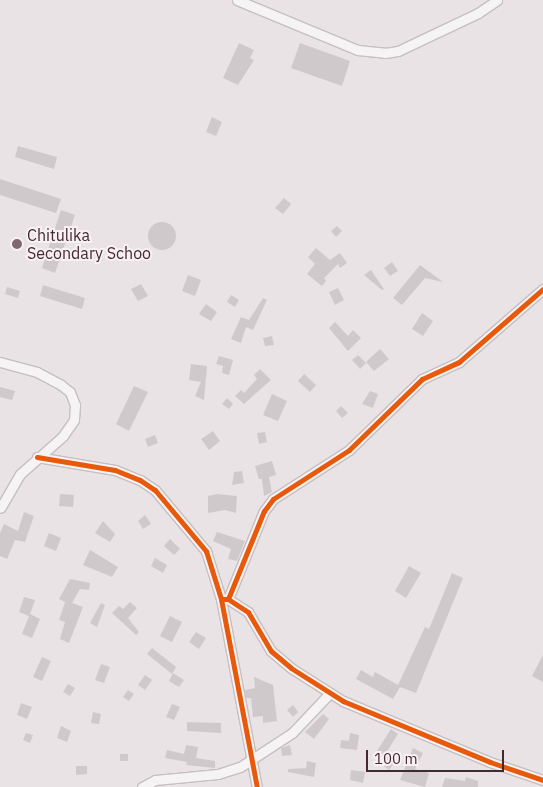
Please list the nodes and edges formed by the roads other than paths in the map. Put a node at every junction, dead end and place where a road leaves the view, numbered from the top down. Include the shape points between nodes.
1 (237, 0) edge
2 (497, 0) edge
3 (543, 289) edge
4 (0, 362) edge
5 (36, 457) junction
6 (0, 508) edge
7 (224, 599) junction
8 (330, 693) junction
9 (254, 757) junction
10 (543, 780) edge
11 (142, 787) edge
12 (257, 787) edge

1 - 2 street via 358,50 385,53 407,47 478,13
3 - 7 street via 459,362 422,380 349,450 273,499 264,510
4 - 5 street via 36,372 70,392 75,406 74,420 63,436
5 - 6 street via 20,474
5 - 7 street via 115,470 155,490 206,551
7 - 8 street via 248,612 271,650 290,668
7 - 9 street
8 - 9 street via 292,733
8 - 10 street via 490,762
9 - 11 street via 231,771 155,780
9 - 12 street

